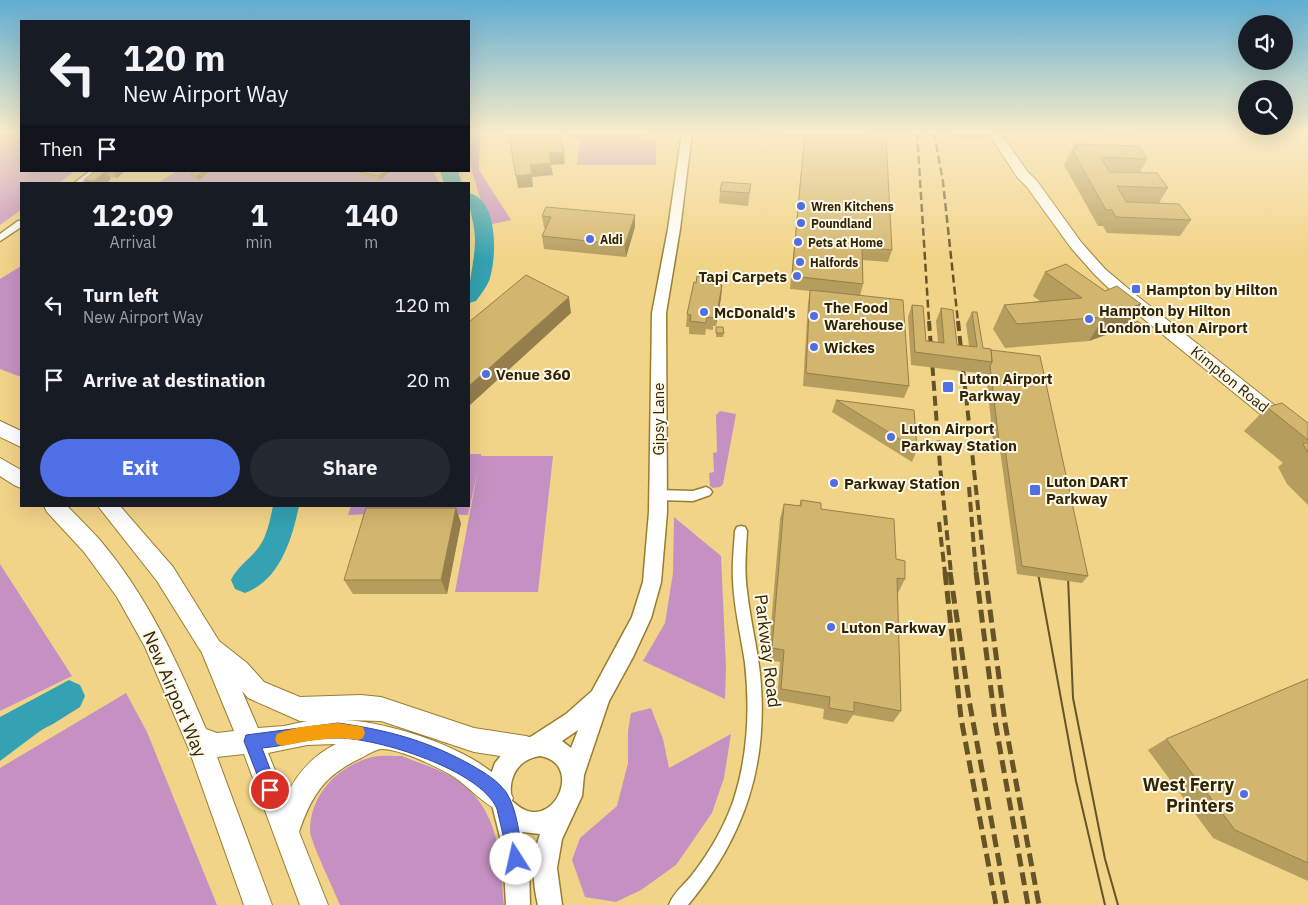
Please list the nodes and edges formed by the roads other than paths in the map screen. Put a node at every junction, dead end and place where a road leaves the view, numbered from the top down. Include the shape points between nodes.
1 (90, 174) edge
2 (681, 174) edge
3 (1022, 174) edge
4 (1034, 174) edge
5 (80, 182) edge
6 (1032, 184) junction
7 (20, 224) edge
8 (0, 238) edge
9 (0, 428) edge
10 (20, 439) edge
11 (1308, 442) edge
12 (0, 466) edge
13 (20, 479) edge
14 (706, 492) dead end
15 (658, 495) junction
16 (55, 507) edge
17 (109, 507) edge
18 (741, 531) dead end
19 (210, 646) junction
20 (600, 697) junction
21 (379, 736) junction
22 (195, 737) junction
23 (252, 741) junction
24 (531, 747) junction
25 (574, 776) junction
26 (503, 804) junction
27 (562, 811) junction
28 (286, 831) junction
29 (258, 905) edge
30 (314, 905) edge
31 (518, 905) edge
32 (550, 905) edge
33 (677, 905) edge

1 - 5 street
2 - 15 main road, Gipsy Lane via 659,313
3 - 6 highway, Kimpton Road
4 - 6 highway, Kimpton Road
6 - 11 highway, Kimpton Road via 1100,272
7 - 8 street
9 - 10 highway
12 - 13 highway
14 - 15 street via 693,496
15 - 20 main road, Gipsy Lane via 655,564 647,600 626,650
16 - 22 highway, New Airport Way via 103,561 144,623
17 - 19 highway via 165,574
18 - 33 street, Parkway Road via 739,580 753,672 756,719 751,761 732,826 711,864
19 - 23 highway
19 - 24 highway via 256,690 300,709 381,709 474,740
20 - 24 main road, Gipsy Lane via 574,721
20 - 25 main road, Gipsy Lane
21 - 23 highway via 338,730
21 - 26 highway via 446,759 487,783
21 - 28 highway via 325,763 303,788
22 - 23 highway via 218,745
22 - 29 highway, New Airport Way
23 - 28 highway
24 - 25 main road via 557,749
24 - 26 main road via 517,753 504,768 500,778
25 - 27 main road via 572,794
26 - 27 main road via 522,822 532,824 548,820
26 - 31 main road via 516,859
27 - 32 main road via 546,856
28 - 30 highway

